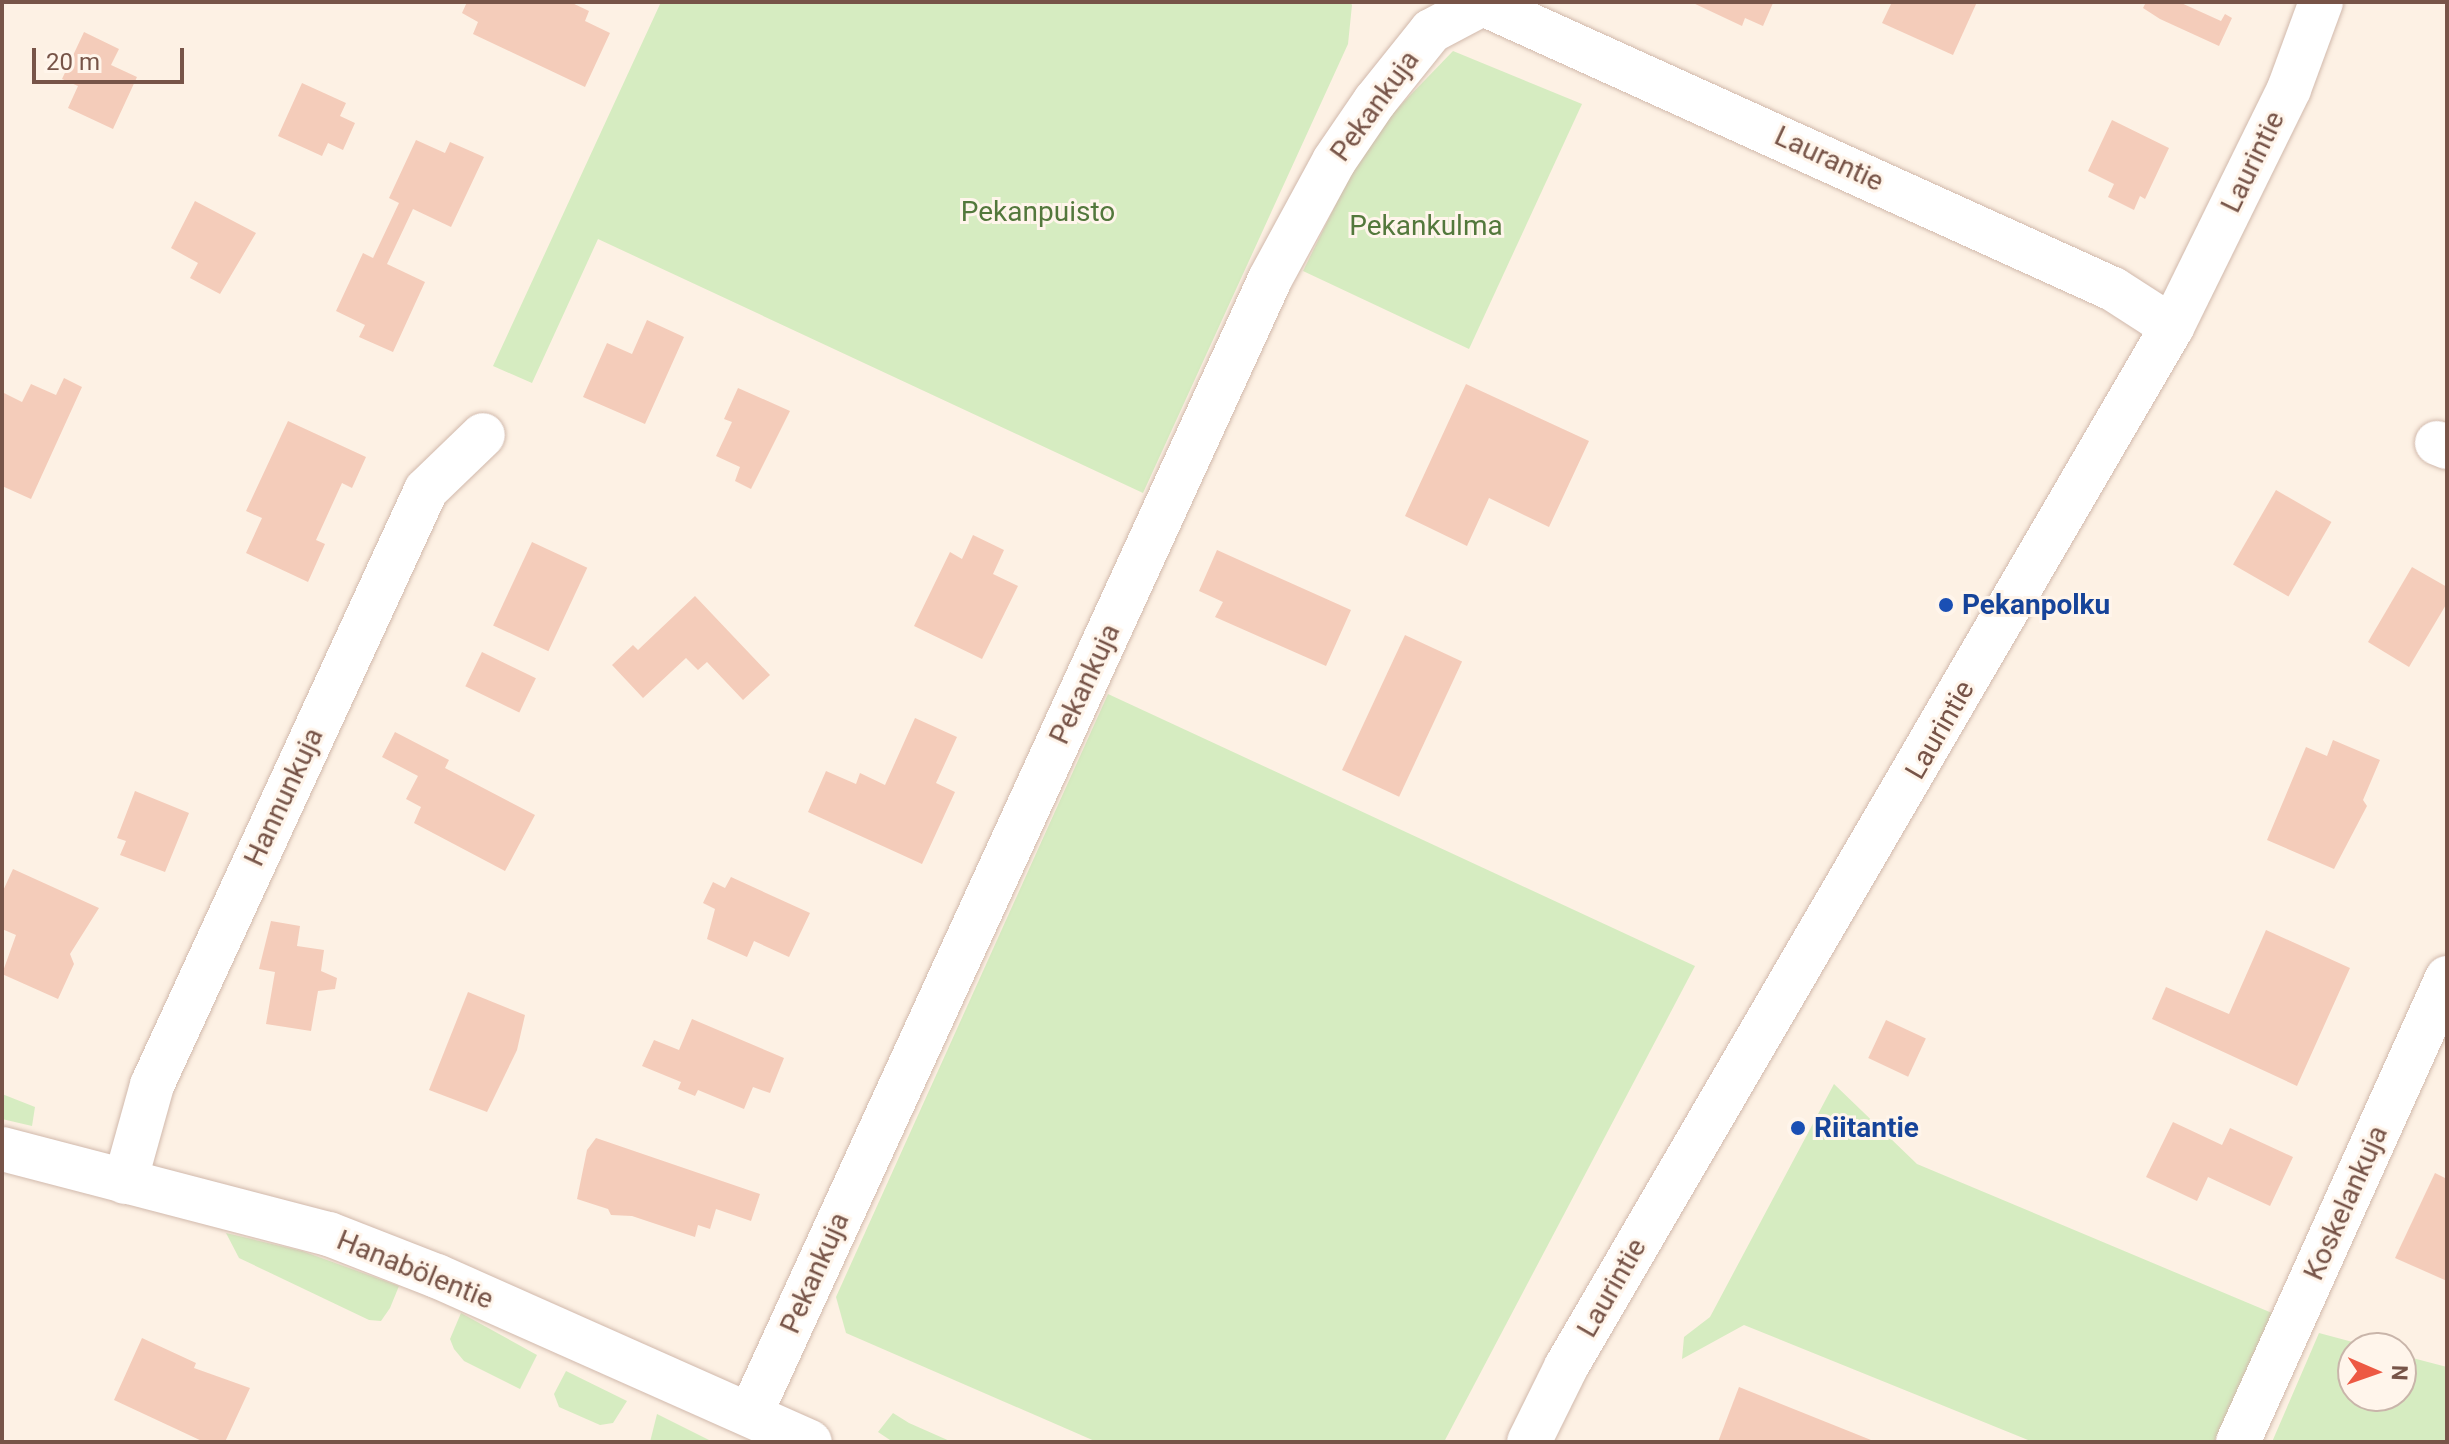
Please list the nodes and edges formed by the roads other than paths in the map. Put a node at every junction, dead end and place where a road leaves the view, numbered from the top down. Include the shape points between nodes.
1 (2321, 2) edge
2 (1482, 3) edge
3 (2172, 327) junction
4 (483, 435) dead end
5 (2447, 978) edge
6 (2, 1149) edge
7 (125, 1182) junction
8 (750, 1415) junction
9 (2241, 1435) edge
10 (810, 1442) edge
11 (1529, 1442) edge

1 - 3 street, Laurintie via 2289,89
2 - 3 street, Laurantie via 2113,289
2 - 8 street, Pekankuja via 1431,31 1375,101 1334,161 1270,279
3 - 11 street, Laurintie via 1574,1353
4 - 7 street, Hannunkuja via 426,490 152,1085
5 - 9 street, Koskelankuja
6 - 7 street, Hanabölentie
7 - 8 street, Hanabölentie via 329,1234 437,1276
8 - 10 street, Hanabölentie

